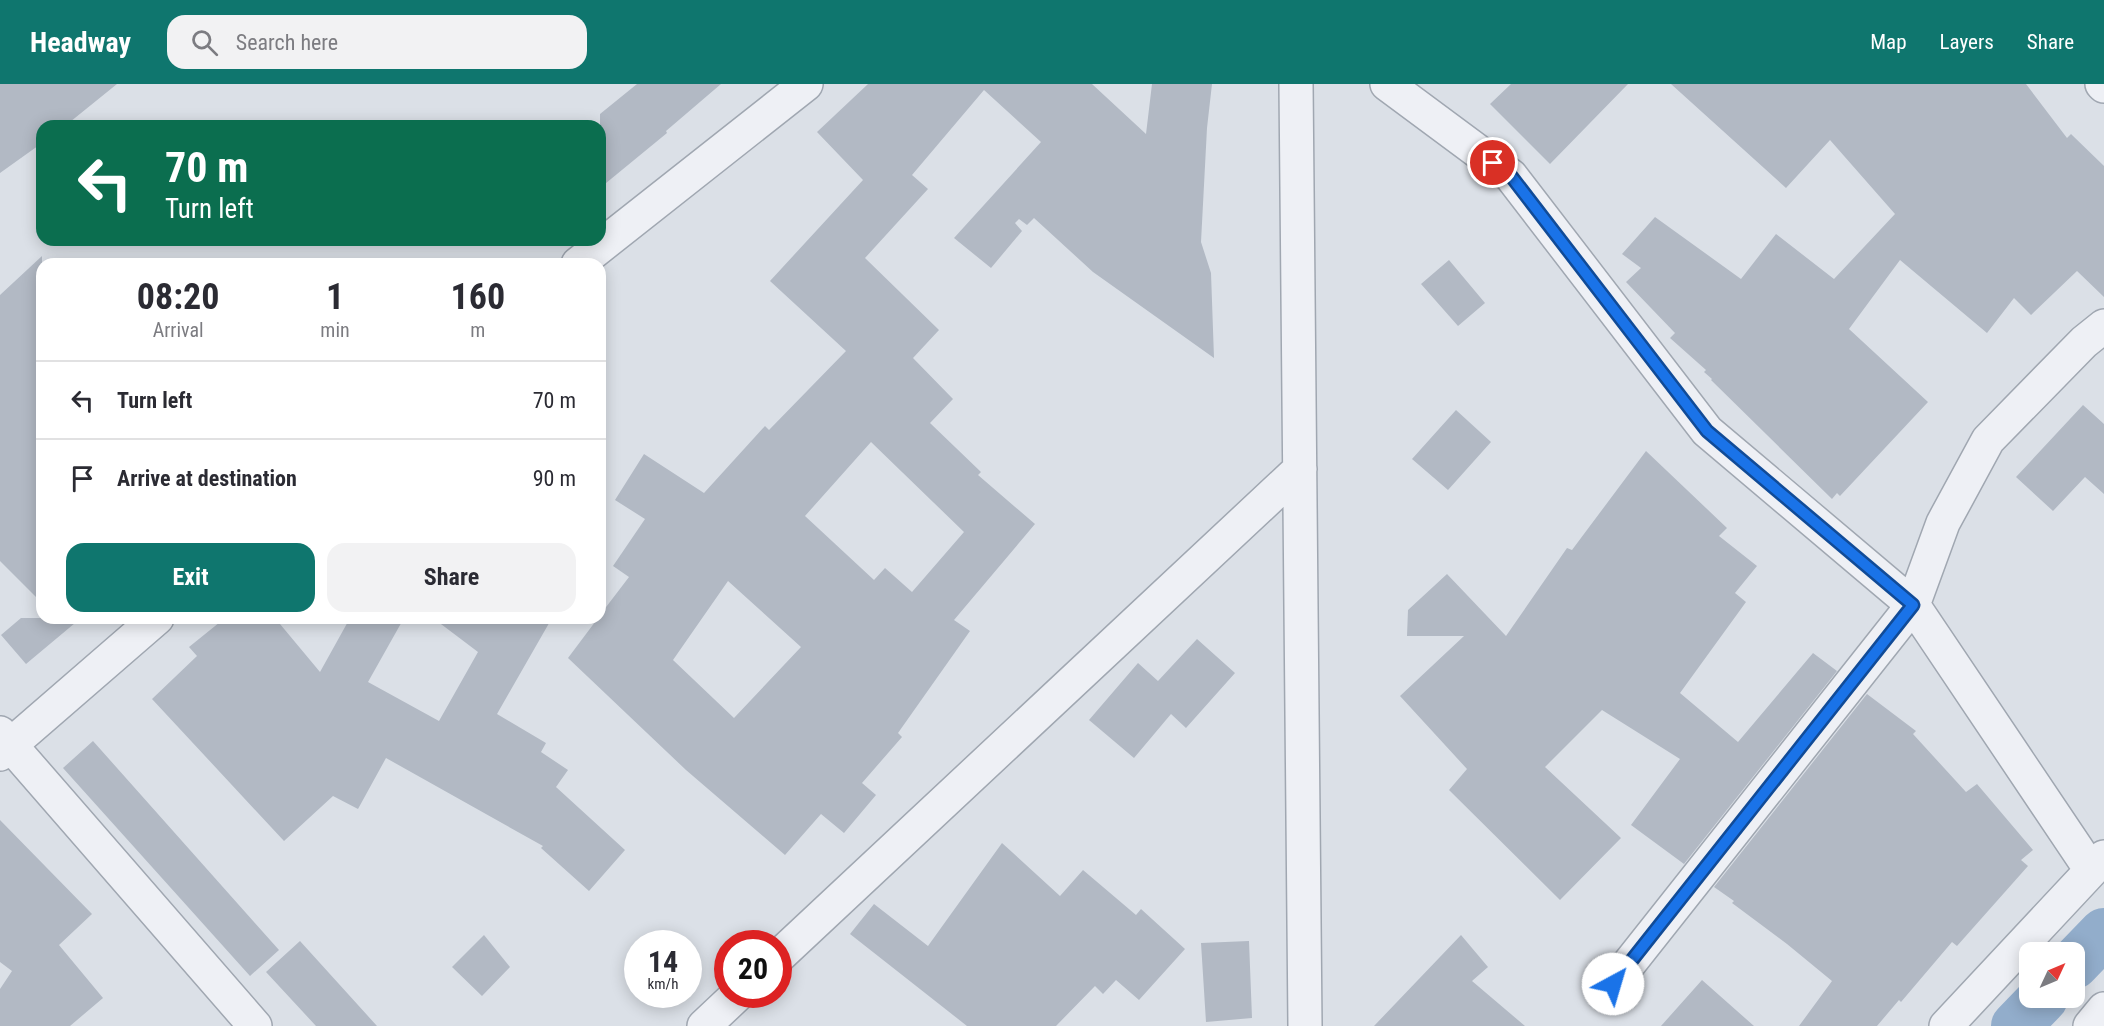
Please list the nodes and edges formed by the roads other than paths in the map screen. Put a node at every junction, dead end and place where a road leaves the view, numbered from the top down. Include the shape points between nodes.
1 (806, 84) edge
2 (1296, 84) edge
3 (1387, 84) edge
4 (606, 242) edge
5 (601, 246) edge
6 (586, 258) edge
7 (2104, 326) edge
8 (1300, 469) junction
9 (1913, 605) junction
10 (150, 624) edge
11 (3, 744) edge
12 (2098, 864) edge
13 (792, 944) edge
14 (1613, 984) dead end
15 (723, 1008) edge
16 (2104, 1010) edge
17 (255, 1026) edge
18 (704, 1026) edge
19 (1305, 1026) edge
20 (1946, 1026) edge
21 (2090, 1026) edge

1 - 4 street
2 - 8 street
3 - 9 street via 1511,176 1707,431
5 - 6 street
7 - 9 street via 1988,440 1942,523
8 - 13 street
8 - 19 street
9 - 12 street
9 - 14 street
10 - 11 street
11 - 17 street
12 - 20 street
15 - 18 street
16 - 21 street

